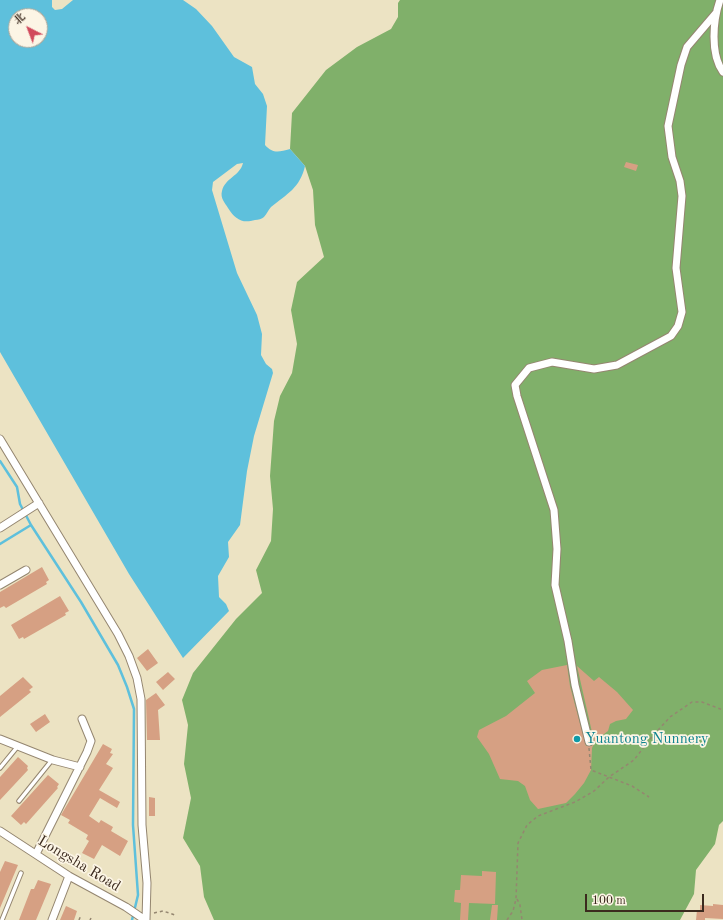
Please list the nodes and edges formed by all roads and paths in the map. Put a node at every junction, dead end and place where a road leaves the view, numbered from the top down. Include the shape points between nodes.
1 (720, 0) edge
2 (716, 13) junction
3 (723, 72) edge
4 (0, 439) edge
5 (39, 503) junction
6 (0, 528) edge
7 (26, 570) dead end
8 (0, 585) edge
9 (723, 710) edge
10 (82, 719) dead end
11 (0, 739) edge
12 (589, 742) joint
13 (19, 745) junction
14 (53, 760) junction
15 (80, 767) junction
16 (0, 768) edge
17 (609, 777) junction
18 (649, 797) dead end
19 (19, 801) dead end
20 (0, 831) edge
21 (36, 854) junction
22 (21, 873) dead end
23 (69, 876) junction
24 (516, 899) junction
25 (81, 915) dead end
26 (175, 915) dead end
27 (146, 918) edge
28 (2, 920) edge
29 (52, 920) edge
30 (79, 920) edge
31 (507, 920) edge
32 (522, 920) edge

1 - 2 street
2 - 3 street via 714,27 717,64
2 - 12 street via 687,47 668,126 672,157 682,196 676,268 682,312 678,326 672,336 617,365 594,369 552,362 529,368 515,385 554,510 558,549 555,585
4 - 5 street
5 - 6 street
5 - 27 street via 118,634 137,678 141,699
7 - 8 street
9 - 17 path via 702,702 692,702 670,717 634,760
10 - 15 street via 91,741
11 - 13 street
12 - 17 path via 591,770
13 - 14 street
13 - 16 lane
14 - 15 street
14 - 19 lane
15 - 21 street
17 - 18 path via 632,786
17 - 24 path via 594,791 575,802 538,816 527,824 518,843
20 - 21 street, Longsha Road
21 - 23 street, Longsha Road
22 - 28 lane
23 - 27 street, Longsha Road
23 - 29 street
24 - 31 path
24 - 32 path via 520,905
25 - 30 path
26 - 27 path via 162,911

